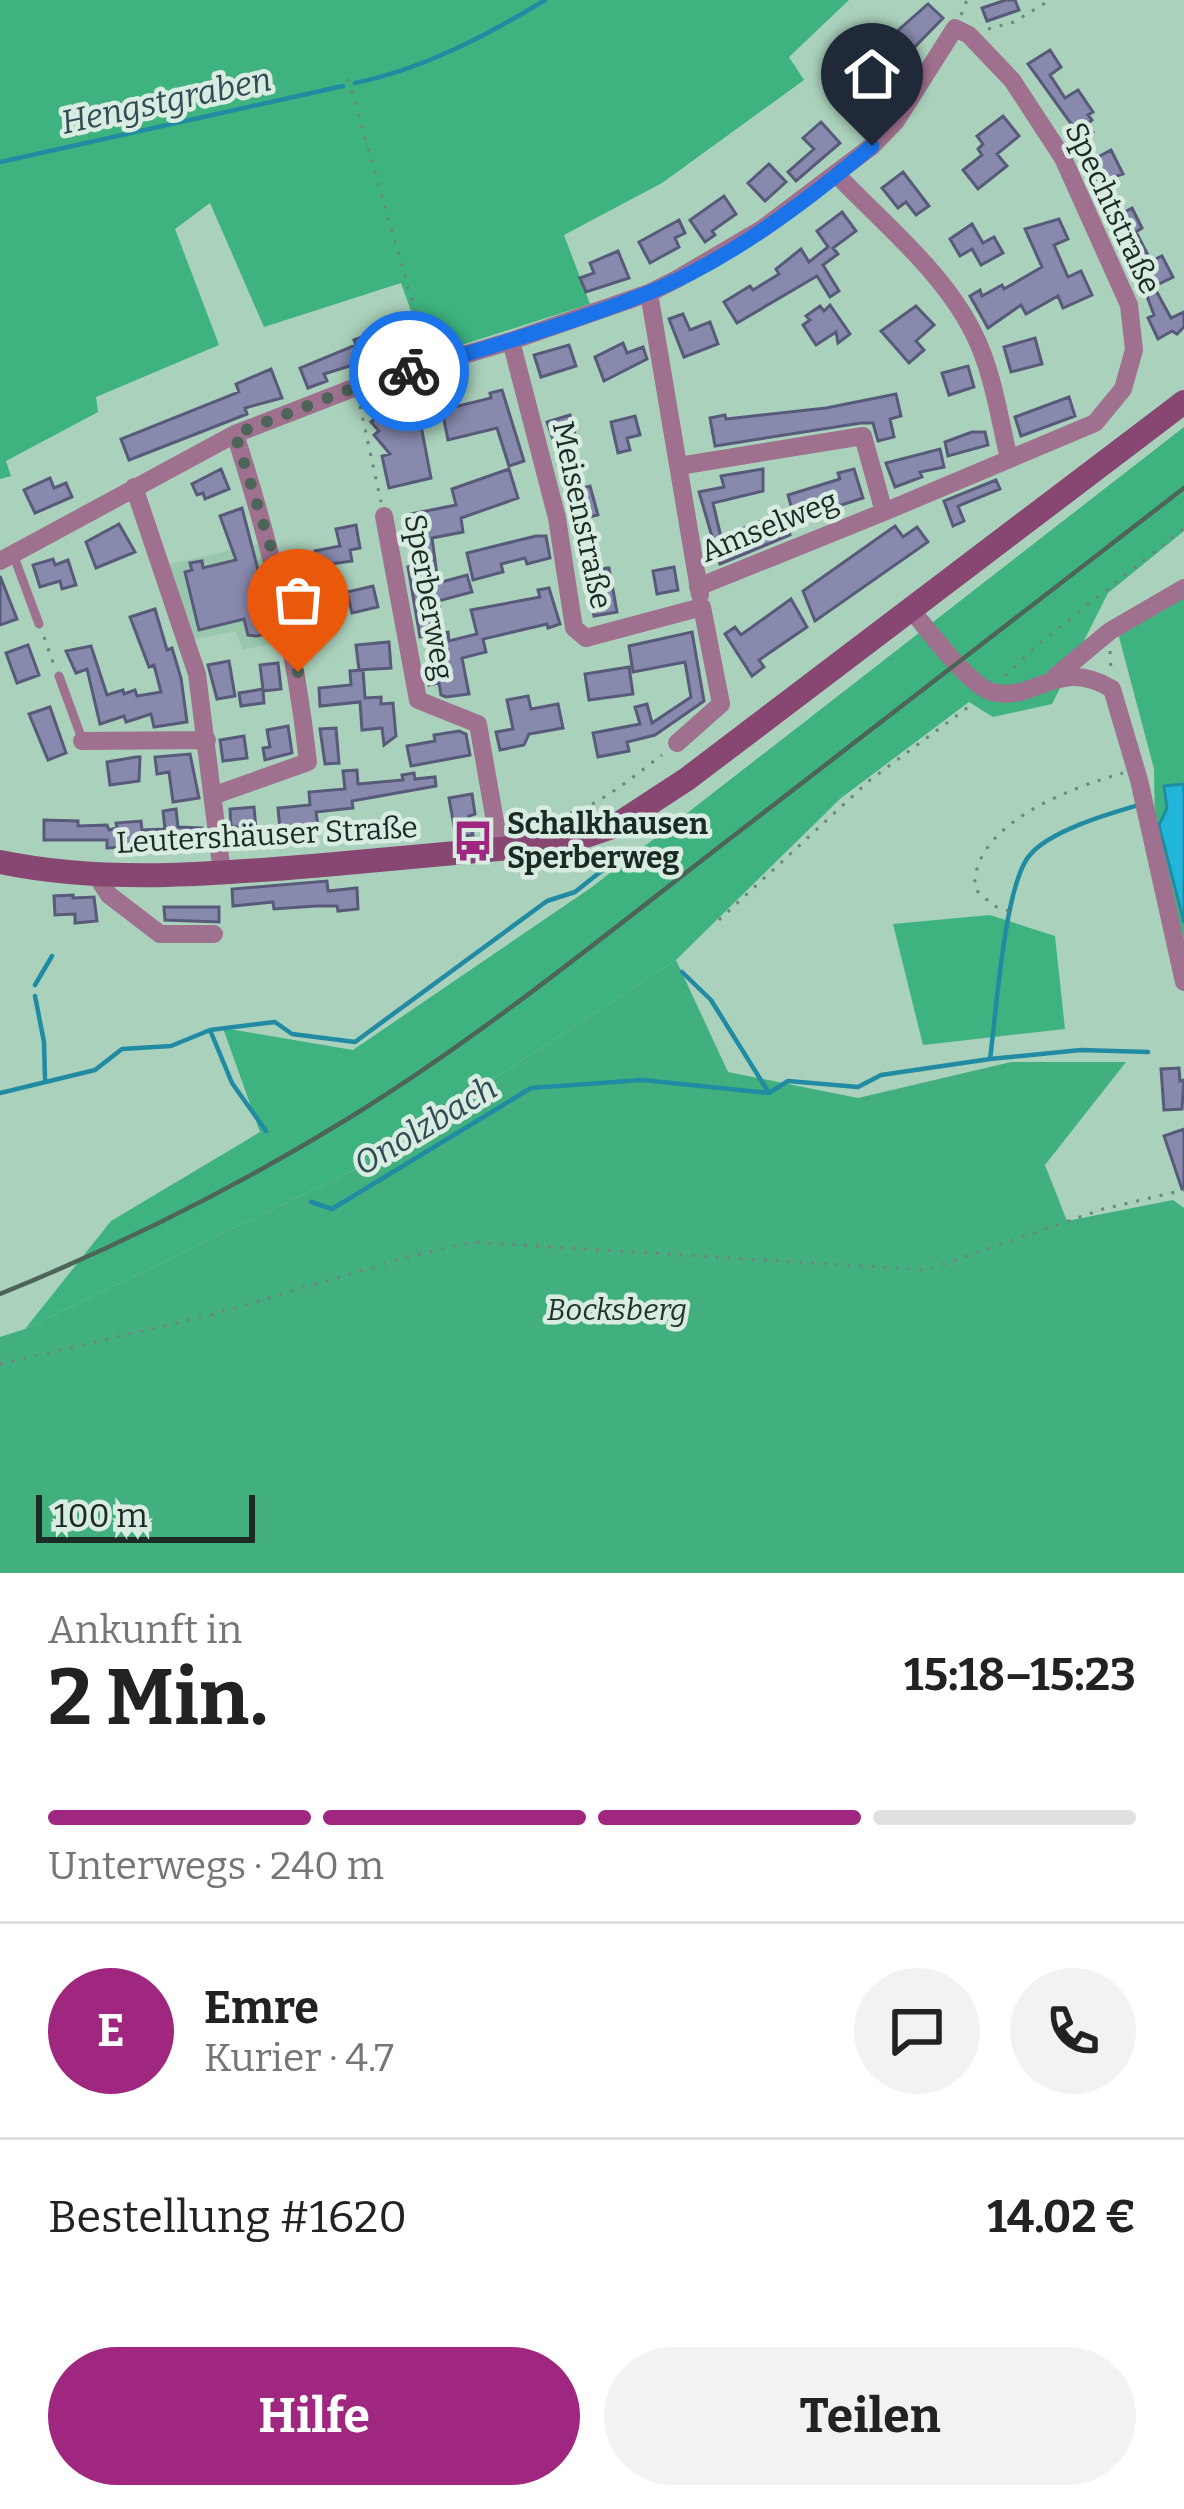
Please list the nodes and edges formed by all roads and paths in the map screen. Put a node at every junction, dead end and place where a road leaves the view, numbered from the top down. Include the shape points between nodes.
1 (1050, 0) edge
2 (962, 31) junction
3 (348, 79) dead end
4 (837, 175) junction
5 (649, 292) junction
6 (511, 341) junction
7 (418, 368) junction
8 (356, 387) junction
9 (1184, 402) edge
10 (235, 434) junction
11 (1009, 459) junction
12 (679, 466) junction
13 (134, 487) junction
14 (884, 512) junction
15 (384, 516) joint
16 (1184, 528) edge
17 (7, 558) edge
18 (698, 587) junction
19 (1184, 588) edge
20 (702, 607) junction
21 (911, 610) junction
22 (39, 625) joint
23 (1110, 631) junction
24 (58, 676) joint
25 (1052, 679) junction
26 (1112, 689) junction
27 (989, 692) junction
28 (207, 740) junction
29 (82, 741) joint
30 (677, 742) joint
31 (1138, 775) junction
32 (215, 795) junction
33 (532, 847) junction
34 (500, 850) junction
35 (0, 862) edge
36 (222, 874) junction
37 (96, 875) junction
38 (1009, 911) dead end
39 (719, 920) dead end
40 (214, 934) dead end
41 (1184, 982) edge
42 (1184, 1190) edge
43 (0, 1364) edge

1 - 2 path via 1014,22
2 - 4 street via 896,121
2 - 11 street, Spechtstraße via 1012,80 1063,158 1129,305 1135,350 1123,389 1095,423
3 - 7 path via 422,334
4 - 5 street via 762,229
4 - 11 street via 937,280 971,328
5 - 6 street
5 - 12 street
6 - 7 street
6 - 20 street, Meisenstraße via 557,518 574,628 586,638
7 - 8 street
8 - 10 street
8 - 15 path, Sperberweg
9 - 21 main road, Leutershäuser Straße
10 - 13 street
10 - 32 street via 271,548 308,762
11 - 14 street, Spechtstraße
12 - 14 street, Amselweg via 863,436
12 - 18 street
13 - 17 street
13 - 28 street via 197,674
14 - 18 street, Amselweg
15 - 34 street, Sperberweg via 418,700 478,724
16 - 27 path
17 - 22 lane
18 - 20 street
19 - 23 street
20 - 30 street via 721,704
21 - 27 street
21 - 33 main road, Leutershäuser Straße via 615,826
22 - 24 path
23 - 25 street
23 - 26 path
24 - 29 lane
25 - 26 street via 1076,676
25 - 27 street
26 - 31 street
27 - 39 path via 870,780
28 - 29 street
28 - 32 street
30 - 33 path via 622,786 572,813 544,818
31 - 38 path via 1086,784 998,833 974,889
31 - 41 street
32 - 36 street
33 - 34 main road, Leutershäuser Straße
34 - 36 main road, Leutershäuser Straße
35 - 37 main road, Leutershäuser Straße
36 - 37 main road, Leutershäuser Straße
37 - 40 street, Leutershäuser Straße via 160,934
42 - 43 path via 927,1270 471,1242

